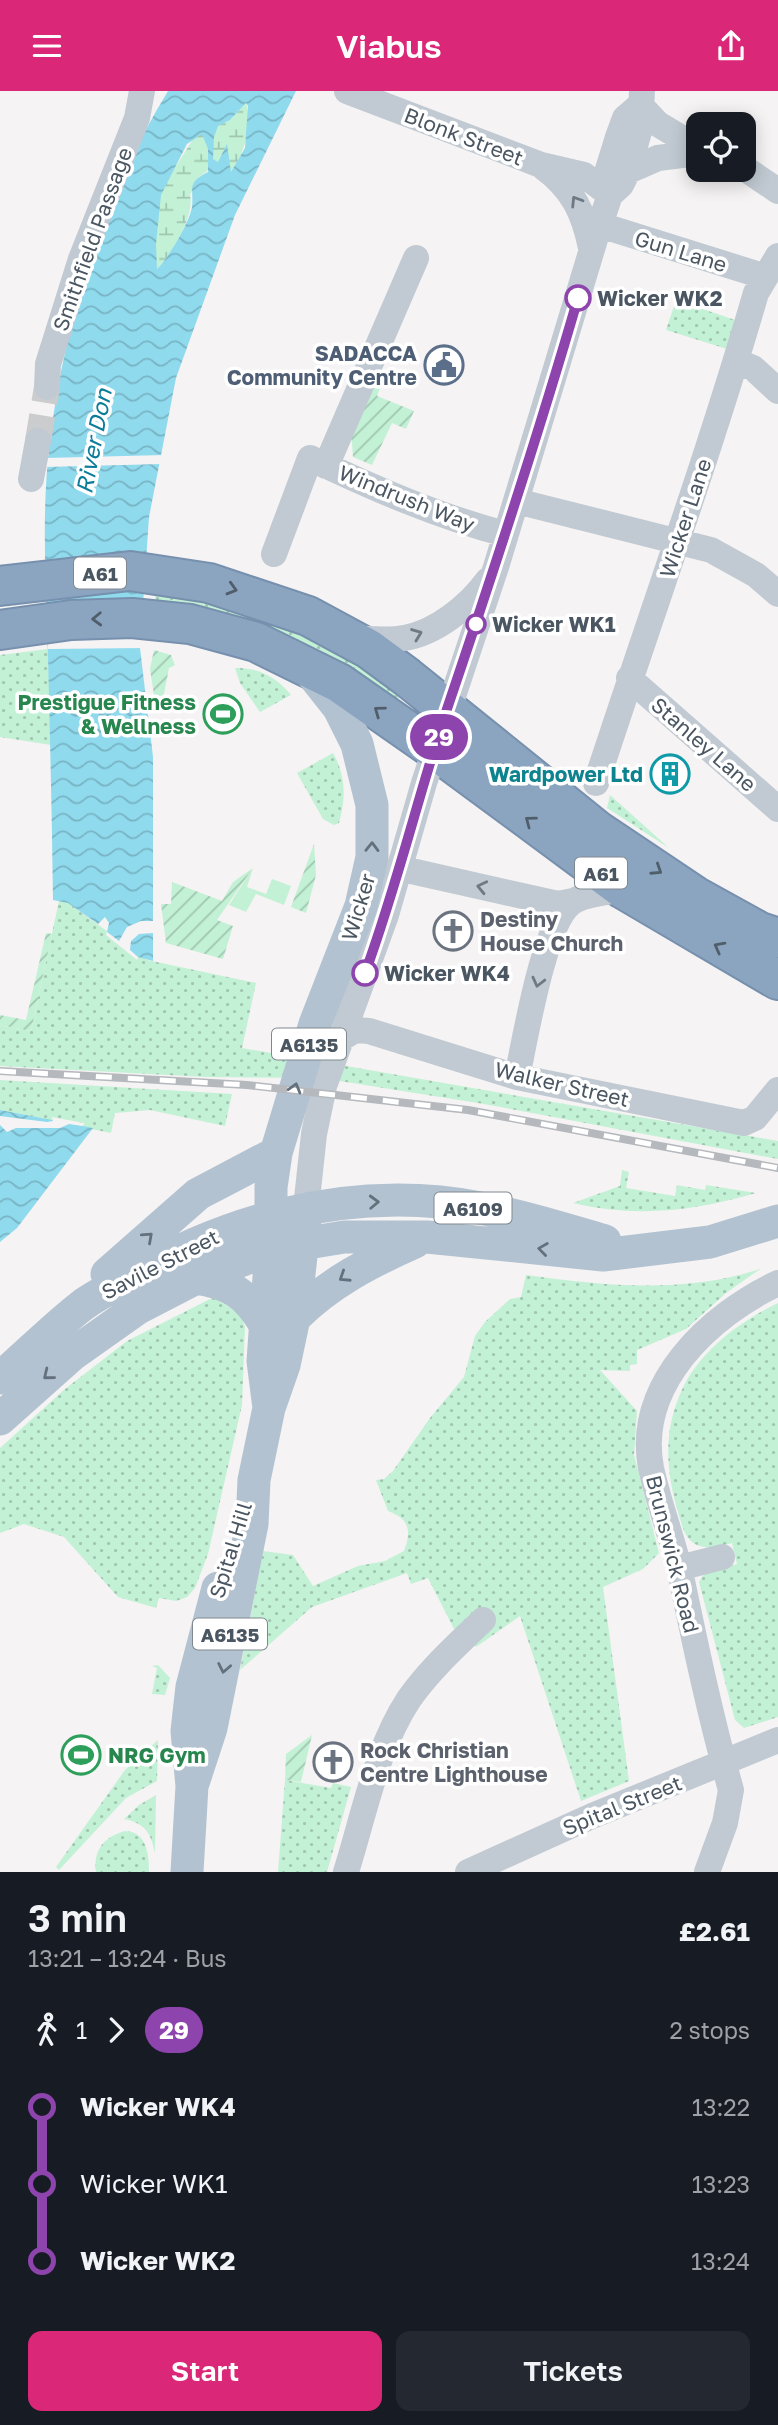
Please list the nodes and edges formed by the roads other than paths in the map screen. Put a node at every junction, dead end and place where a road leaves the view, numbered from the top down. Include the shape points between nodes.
1 (142, 91) edge
2 (347, 91) edge
3 (641, 98) edge
4 (686, 141) edge
5 (686, 155) edge
6 (541, 165) junction
7 (628, 171) junction
8 (756, 176) edge
9 (778, 191) edge
10 (610, 195) junction
11 (596, 238) junction
12 (416, 258) dead end
13 (771, 266) edge
14 (737, 361) junction
15 (47, 387) tunnel mouth
16 (778, 391) edge
17 (38, 441) tunnel mouth
18 (318, 462) junction
19 (31, 479) dead end
20 (516, 501) junction
21 (505, 534) junction
22 (678, 542) junction
23 (274, 554) dead end
24 (496, 567) junction
25 (17, 584) edge
26 (776, 589) edge
27 (17, 628) edge
28 (350, 638) junction
29 (306, 666) junction
30 (629, 678) junction
31 (447, 710) junction
32 (435, 750) junction
33 (596, 783) dead end
34 (778, 809) edge
35 (398, 868) junction
36 (623, 889) junction
37 (573, 901) junction
38 (351, 937) junction
39 (778, 938) edge
40 (778, 980) edge
41 (340, 1039) junction
42 (517, 1077) junction
43 (778, 1090) edge
44 (312, 1152) joint
45 (276, 1153) junction
46 (306, 1208) junction
47 (778, 1221) edge
48 (271, 1233) junction
49 (427, 1237) junction
50 (304, 1242) junction
51 (635, 1249) junction
52 (196, 1278) junction
53 (778, 1283) edge
54 (85, 1303) junction
55 (279, 1320) junction
56 (0, 1378) edge
57 (0, 1419) edge
58 (722, 1557) dead end
59 (679, 1568) junction
60 (483, 1620) dead end
61 (778, 1740) edge
62 (724, 1763) junction
63 (187, 1872) edge
64 (346, 1872) edge
65 (468, 1872) edge
66 (707, 1872) edge

1 - 15 street, Smithfield Passage via 137,118 81,259 48,364
2 - 6 street, Blonk Street
3 - 4 street via 658,124
3 - 7 street, Wicker via 640,128
3 - 10 street, Wicker via 625,118 618,137 605,179
5 - 7 street
6 - 10 street, Blonk Street via 584,175
11 -> 6 street, Blonk Street via 559,179
7 - 10 street, Wicker
8 - 9 street
10 - 11 street, Wicker
11 - 13 street, Gun Lane
11 - 20 street, Wicker
12 - 18 street
13 - 14 street, Wicker Lane
14 - 16 street via 753,367
14 - 22 street, Wicker Lane
17 - 19 street
18 - 21 street, Windrush Way via 474,527
18 - 23 street
20 - 21 street, Wicker
20 - 22 street
21 - 24 street, Wicker
22 - 26 street via 729,559
22 - 30 street, Wicker Lane
28 -> 24 street, Wicker via 404,638 433,627 467,603
24 - 31 street, Wicker
25 -> 28 highway, A61 via 117,572 165,575 286,606
29 -> 27 highway, A61 via 256,642 160,619 95,619
28 - 31 highway, A61
32 -> 29 highway, A61 via 339,683
38 -> 29 main road, Wicker via 371,866 370,794 352,731
30 - 33 street, Wicker Lane
30 - 34 street, Stanley Lane
31 - 32 street, Wicker
31 -> 39 highway, A61 via 598,831 715,907
32 - 35 street, Wicker
36 -> 32 highway, A61
37 -> 35 street via 558,904
35 - 38 street
35 - 41 street, Wicker via 386,915
36 - 37 street
40 -> 36 highway, A61
37 -> 42 street via 561,913 551,935
45 -> 38 main road, Wicker / A6135 via 315,1024
41 - 42 street, Walker Street via 355,1030 369,1031
41 - 44 street, Wicker via 324,1086
42 - 43 street, Walker Street via 744,1122 755,1118
44 - 46 street, Spital Hill
45 - 48 main road, Spital Hill / A6135
54 -> 45 main road via 92,1287 193,1198
46 - 48 main road, Savile Street / A6109
46 - 50 main road, Spital Hill
46 -> 51 main road, Savile Street / A6109 via 360,1202 440,1202 533,1220
47 - 51 main road, Savile Street / A6109 via 710,1242
48 - 50 main road, Savile Street / A6109
48 - 52 main road, Savile Street / A6109
48 - 54 main road, Savile Street / A6109 via 193,1243
48 - 55 main road, Spital Hill / A6135
49 - 50 main road, Savile Street / A6109 via 356,1236
51 -> 49 main road, Savile Street / A6109 via 590,1254
49 -> 55 main road, A6109 via 364,1265
50 - 55 main road, Spital Hill
52 - 55 main road via 219,1282 243,1294
52 -> 57 main road, Savile Street / A6109 via 138,1308 99,1335
53 - 59 street, Brunswick Road via 704,1332 674,1369 658,1403 651,1467
54 - 56 main road, Savile Street / A6109
55 - 63 main road, Spital Hill / A6135 via 284,1364 192,1686 187,1731 192,1786
58 - 59 street
59 - 62 street, Brunswick Road
60 - 64 street via 428,1674 402,1712 389,1738
61 - 62 street, Spital Street
62 - 65 street, Spital Street
62 - 66 street, Brunswick Road via 731,1790 729,1808

